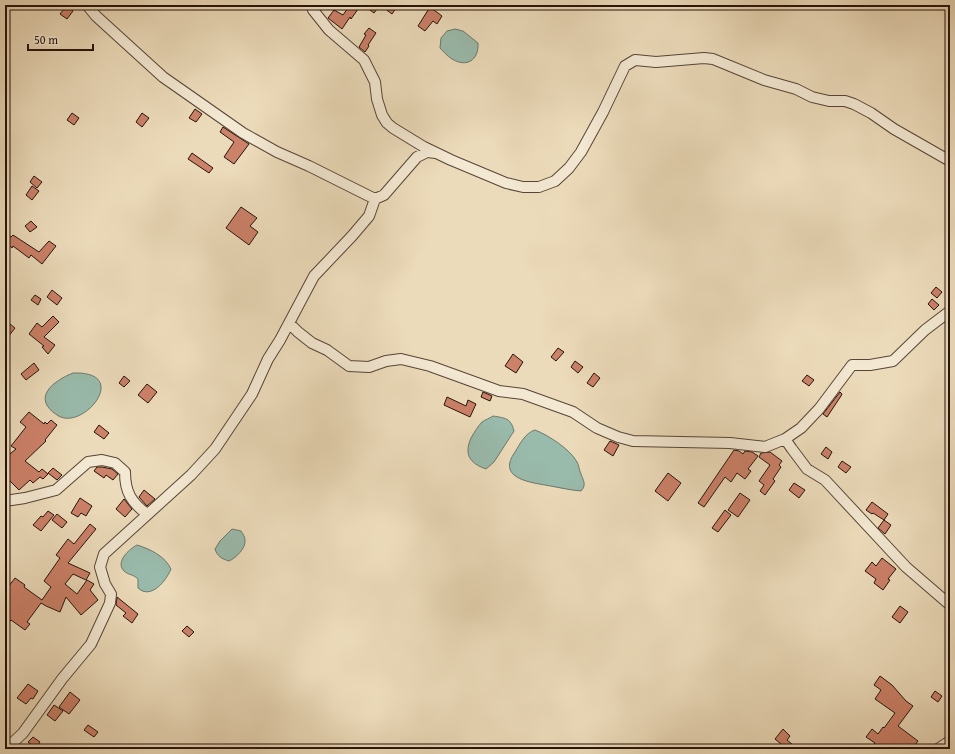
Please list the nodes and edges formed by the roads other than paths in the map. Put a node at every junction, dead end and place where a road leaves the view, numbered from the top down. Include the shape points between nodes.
1 (87, 5) edge
2 (316, 5) edge
3 (438, 154) junction
4 (950, 161) edge
5 (375, 199) junction
6 (950, 312) edge
7 (289, 323) junction
8 (785, 439) junction
9 (5, 500) edge
10 (147, 514) junction
11 (950, 605) edge
12 (5, 741) edge
13 (950, 741) edge
14 (6, 749) edge
15 (938, 749) edge

1 - 5 street via 163,77 242,133
2 - 3 street via 313,10 329,30 364,60 375,82 377,99 387,123
3 - 4 street via 518,186 539,187 555,182 581,152 625,66 635,60 656,62 704,58 713,59 812,97 854,104
3 - 5 street via 427,152 417,157 384,195
5 - 7 street via 369,216 314,276
6 - 8 street via 925,330 893,361 852,365 819,409 801,428
7 - 8 street via 312,343 349,366 369,367 386,361 401,360 430,366 498,391 523,394 573,412 597,428 633,441 730,443 764,447
7 - 10 street via 252,394 215,449 186,480
8 - 11 street via 807,469 826,480 906,567
9 - 10 street via 56,490 88,462 102,460 115,463 125,472 125,482 130,495 136,506
10 - 14 street via 104,554 100,568 104,584 111,594 110,603 91,644 23,733
12 - 14 street
13 - 15 street

